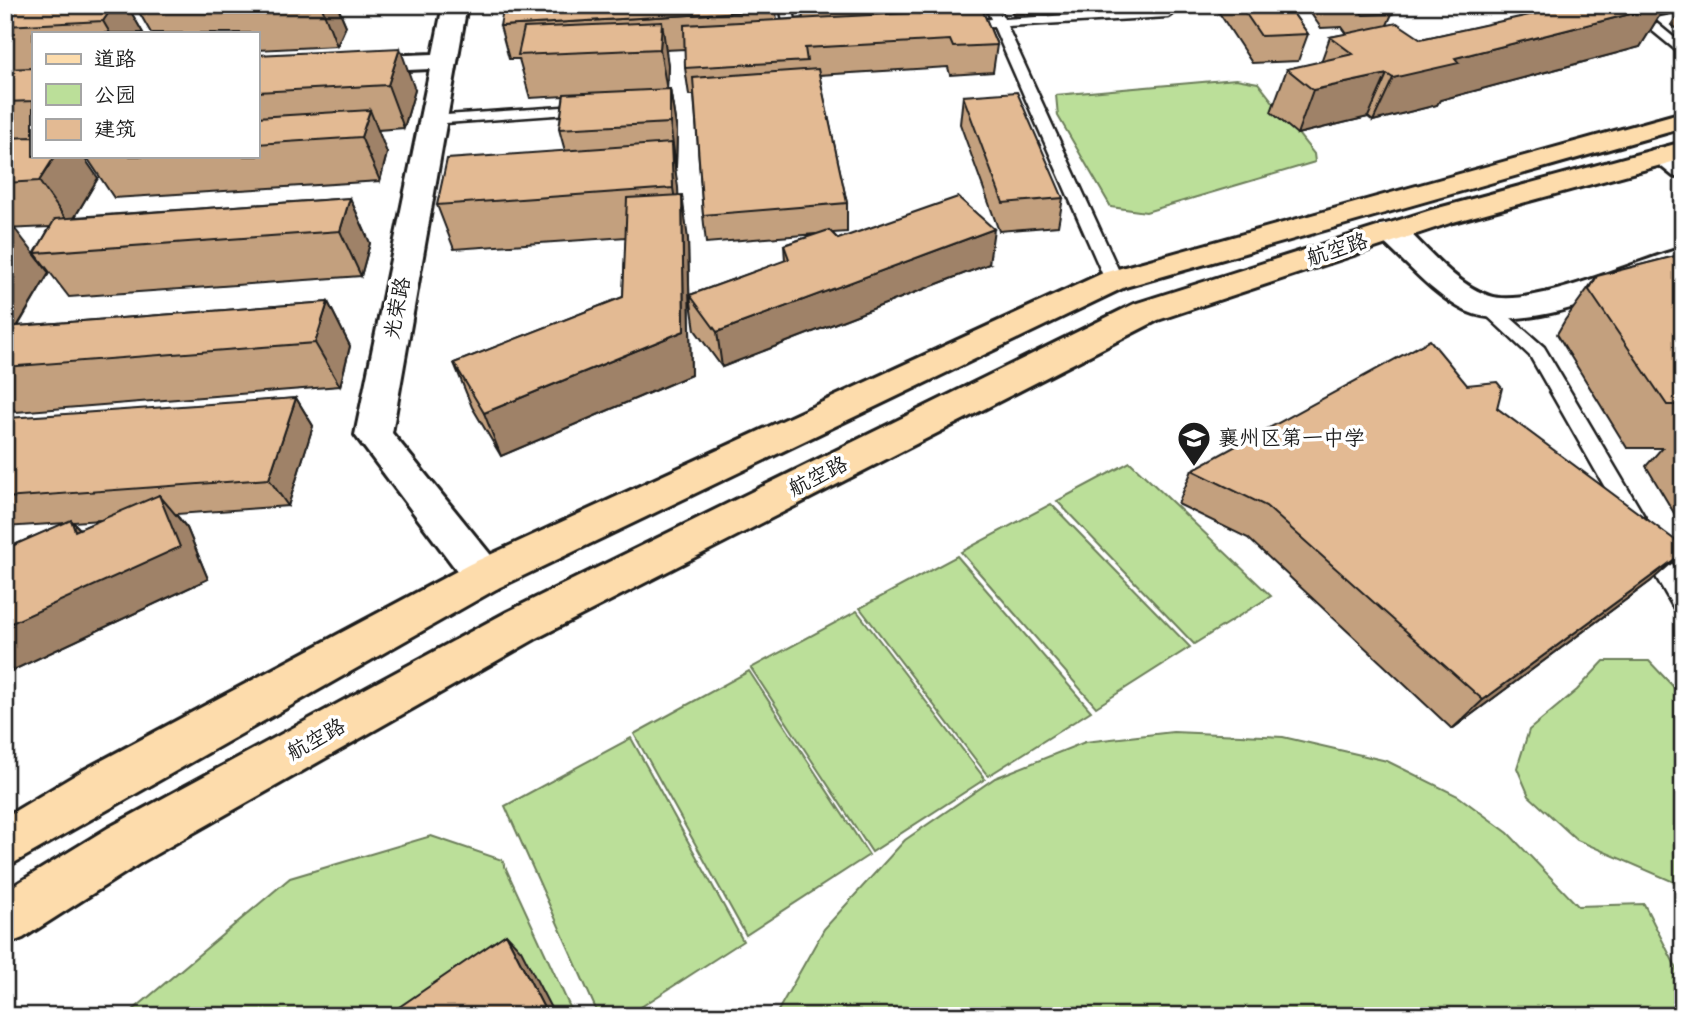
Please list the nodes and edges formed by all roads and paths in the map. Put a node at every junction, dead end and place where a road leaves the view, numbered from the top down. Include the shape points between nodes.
1 (455, 5) edge
2 (786, 5) edge
3 (992, 5) edge
4 (1627, 5) edge
5 (1683, 6) edge
6 (1168, 13) dead end
7 (1639, 15) junction
8 (1000, 23) junction
9 (944, 26) edge
10 (819, 33) edge
11 (1683, 52) edge
12 (443, 61) junction
13 (259, 69) edge
14 (608, 108) edge
15 (432, 120) junction
16 (1683, 120) edge
17 (1676, 158) edge
18 (1391, 232) junction
19 (1683, 258) edge
20 (1114, 280) junction
21 (1489, 308) junction
22 (484, 576) junction
23 (1683, 603) edge
24 (5, 844) edge
25 (5, 920) edge

1 - 12 street, 光荣路
2 - 10 lane via 791,34
3 - 8 lane
4 - 7 lane
5 - 7 lane
6 - 8 lane
7 - 11 lane
8 - 9 lane
8 - 20 lane
12 - 13 street
12 - 15 street, 光荣路
14 - 15 lane
15 - 22 street, 光荣路 via 373,435
16 - 20 main road, 航空路
17 - 18 main road, 航空路
18 - 21 street via 1468,298
18 - 25 main road, 航空路 via 1133,318 522,625 125,845
19 - 21 street via 1525,308
20 - 22 main road, 航空路
21 - 23 lane via 1537,352
22 - 24 main road, 航空路 via 99,787

